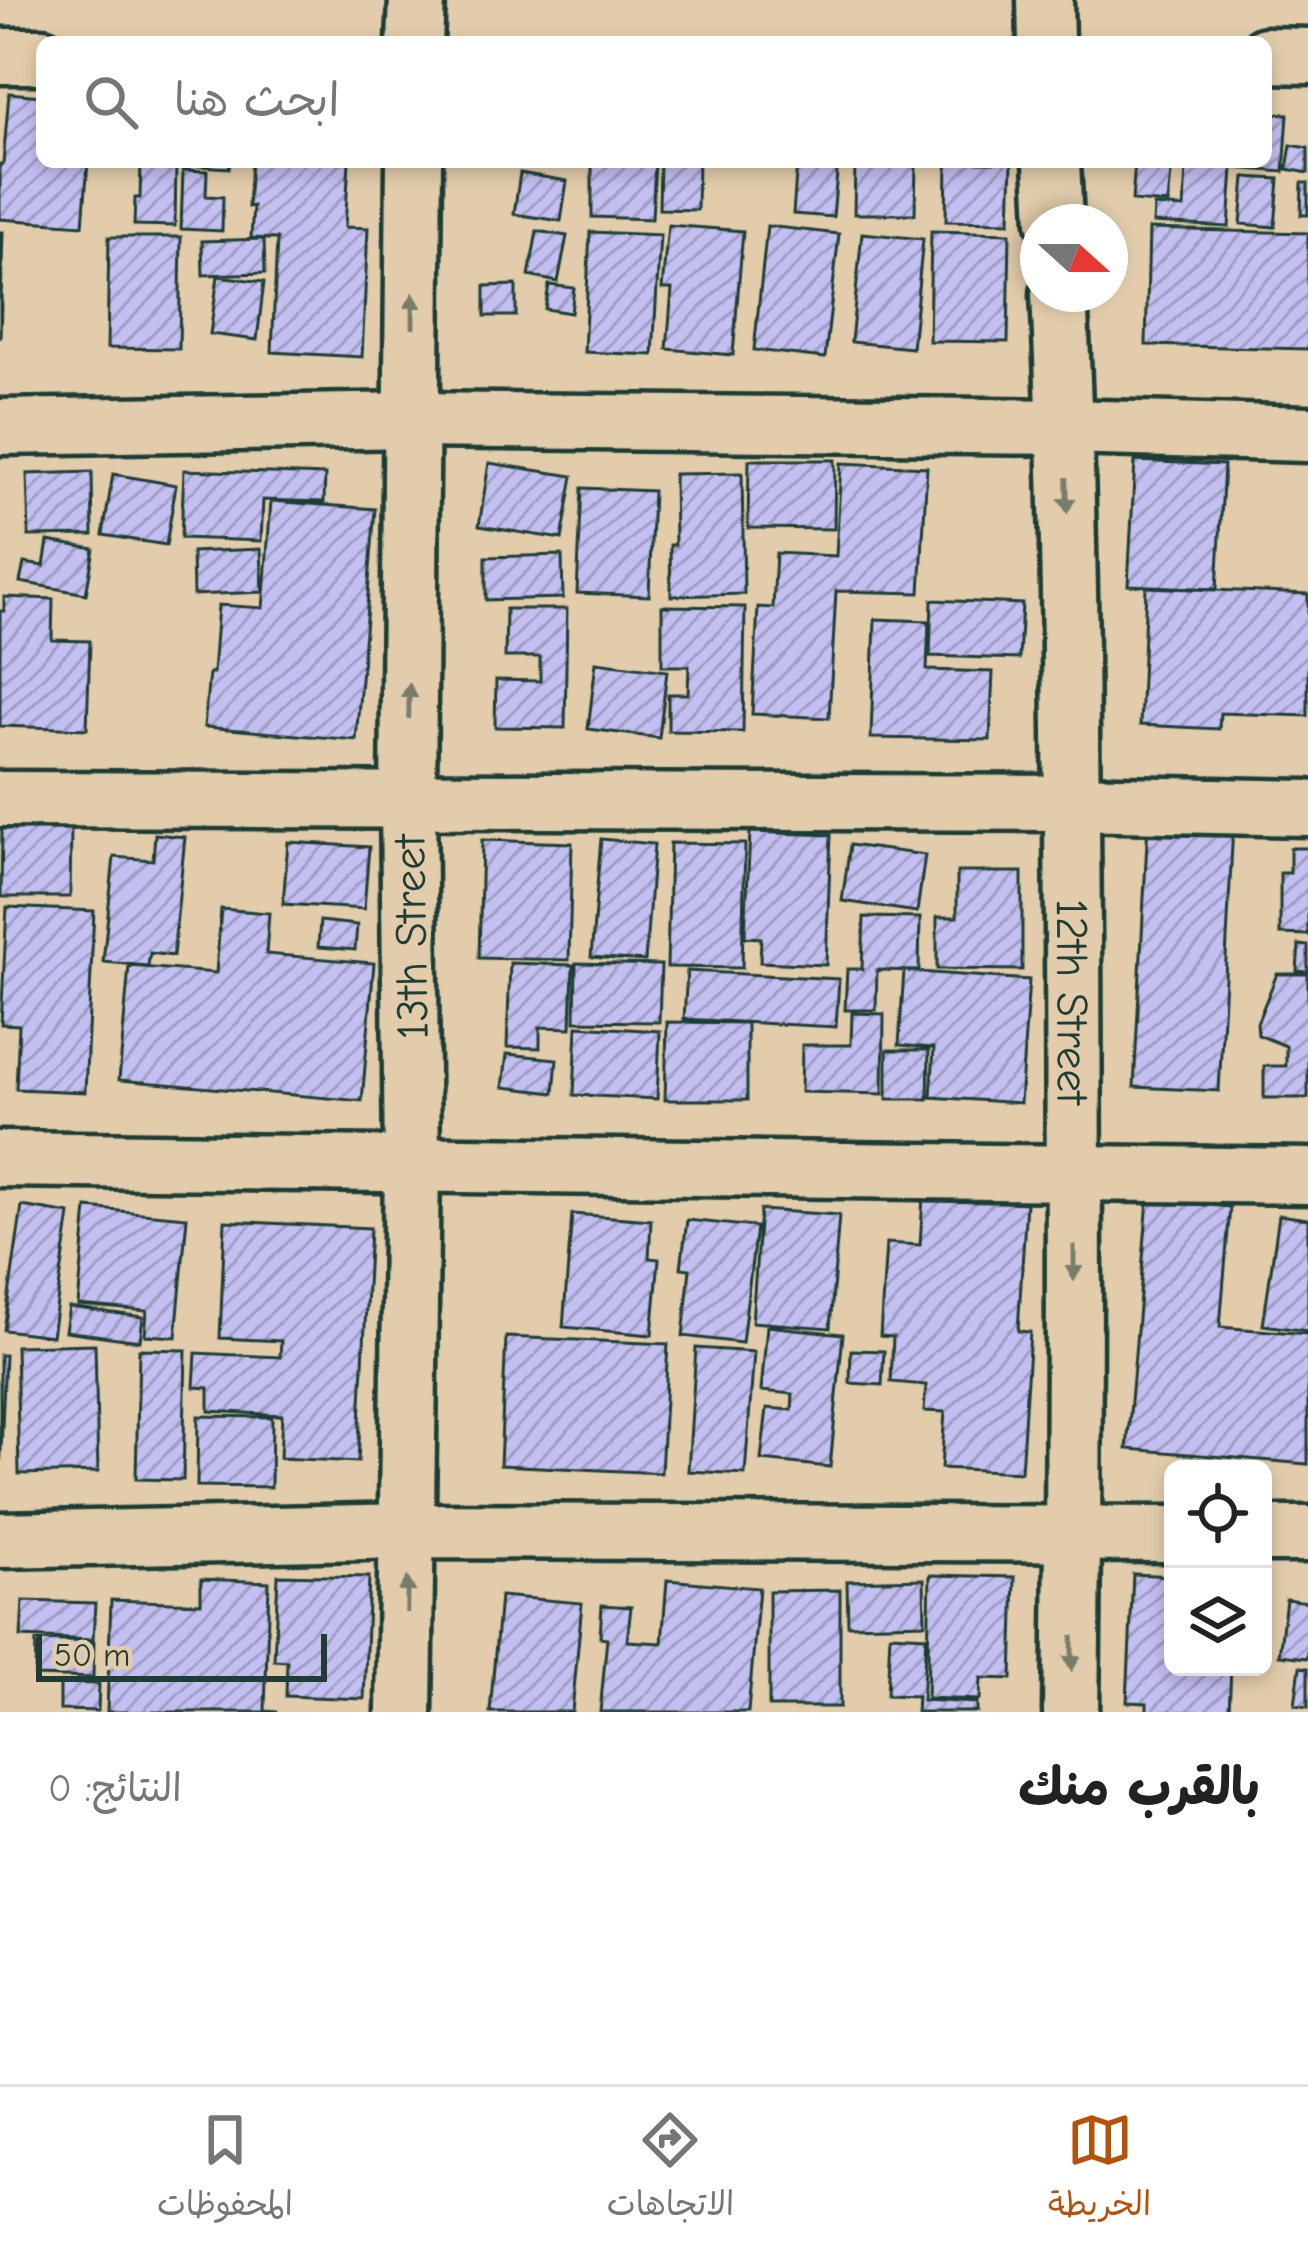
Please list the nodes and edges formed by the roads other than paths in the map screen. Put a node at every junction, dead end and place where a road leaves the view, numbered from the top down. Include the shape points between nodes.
1 (417, 0) edge
2 (1045, 0) edge
3 (415, 36) edge
4 (1046, 36) edge
5 (1272, 55) edge
6 (0, 56) edge
7 (36, 56) edge
8 (1308, 56) edge
9 (414, 168) edge
10 (1052, 168) edge
11 (1054, 204) edge
12 (1060, 312) edge
13 (413, 420) junction
14 (1066, 427) junction
15 (0, 428) edge
16 (1308, 434) edge
17 (0, 799) edge
18 (408, 799) junction
19 (1072, 803) junction
20 (1308, 808) edge
21 (0, 1159) edge
22 (412, 1166) junction
23 (1074, 1173) junction
24 (1308, 1176) edge
25 (409, 1531) junction
26 (1074, 1533) junction
27 (1164, 1534) edge
28 (1272, 1534) edge
29 (1308, 1534) edge
30 (0, 1540) edge
31 (404, 1712) edge
32 (1072, 1712) edge

1 - 3 street
2 - 4 street
5 - 8 street
6 - 7 street
13 -> 9 street, 13th Street
10 - 11 street
12 - 14 street, 12th Street
13 - 14 street
13 - 15 street
18 -> 13 street, 13th Street
14 - 16 street
14 -> 19 street, 12th Street
17 - 18 street
18 - 19 street
18 - 22 street, 13th Street
19 - 20 street
19 - 23 street, 12th Street
21 - 22 street
22 - 23 street
22 - 25 street, 13th Street
23 - 24 street
23 -> 26 street, 12th Street
25 - 26 street
25 - 30 street
31 -> 25 street, 13th Street
26 - 27 street
26 -> 32 street, 12th Street
28 - 29 street

